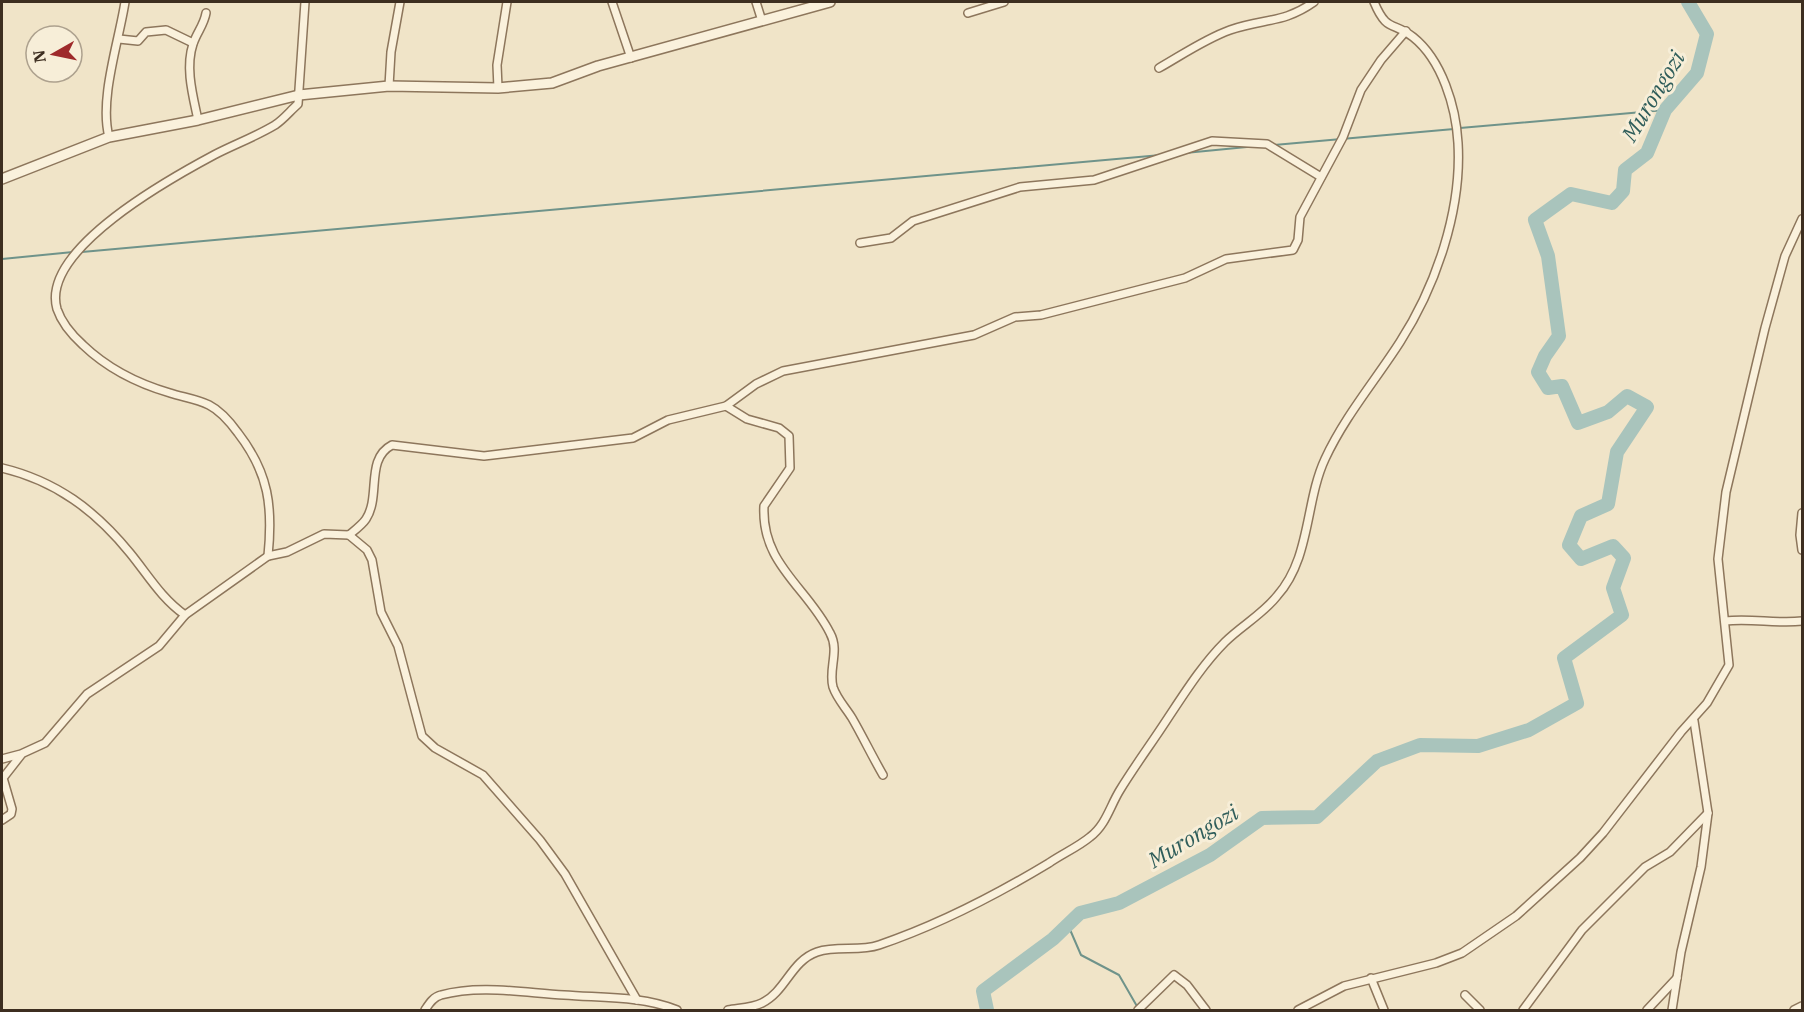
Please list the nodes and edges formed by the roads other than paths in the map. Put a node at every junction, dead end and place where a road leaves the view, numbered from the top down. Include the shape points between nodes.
1 (125, 2) edge
2 (305, 2) edge
3 (400, 2) edge
4 (507, 2) edge
5 (612, 2) edge
6 (756, 2) edge
7 (828, 2) edge
8 (1004, 2) edge
9 (1314, 2) edge
10 (1374, 2) edge
11 (206, 13) dead end
12 (968, 13) dead end
13 (762, 21) junction
14 (1406, 32) junction
15 (119, 39) junction
16 (193, 43) junction
17 (631, 58) junction
18 (1159, 68) dead end
19 (389, 86) junction
20 (498, 88) junction
21 (299, 95) junction
22 (198, 120) junction
23 (109, 137) junction
24 (1321, 177) junction
25 (2, 179) edge
26 (1803, 219) edge
27 (860, 243) dead end
28 (726, 406) junction
29 (2, 468) edge
30 (1803, 513) edge
31 (349, 536) junction
32 (1803, 550) edge
33 (268, 556) junction
34 (185, 615) junction
35 (1725, 621) junction
36 (1803, 621) edge
37 (1694, 721) junction
38 (21, 754) junction
39 (2, 759) edge
40 (883, 775) dead end
41 (1708, 813) junction
42 (2, 820) edge
43 (1371, 978) junction
44 (1677, 978) junction
45 (1465, 995) dead end
46 (637, 1000) junction
47 (1803, 1006) edge
48 (425, 1011) edge
49 (677, 1011) edge
50 (728, 1011) edge
51 (1138, 1011) edge
52 (1206, 1011) edge
53 (1298, 1011) edge
54 (1384, 1011) edge
55 (1480, 1011) edge
56 (1523, 1011) edge
57 (1647, 1011) edge
58 (1672, 1011) edge
59 (1794, 1011) edge

1 - 15 street
2 - 21 street
3 - 19 street
4 - 20 street via 497,65
5 - 17 street
6 - 13 street
7 - 13 street
8 - 12 street
9 - 18 street via 1288,18 1227,31
10 - 14 street via 1392,28
11 - 16 street
13 - 17 street
14 - 24 street via 1361,90 1343,137
14 - 50 street via 1427,51 1442,76 1458,139 1458,175 1446,237 1420,309 1345,420 1323,463 1299,553 1277,597 1222,645 1194,680 1092,836 1010,887 924,927 878,945 819,951 805,957 768,999
15 - 16 street via 138,41 146,32 166,30
15 - 23 street via 107,115
16 - 22 street via 190,83
17 - 20 street via 552,83
19 - 20 street
19 - 21 street
21 - 22 street
21 - 33 street via 298,104 283,120 198,163 113,218 72,261 55,294 63,322 101,361 153,387 207,404 231,423 266,481
22 - 23 street
23 - 25 street
24 - 27 street via 1267,144 1212,141 1094,180 1020,187 913,221 891,238
24 - 28 street via 1300,217 1293,250 1226,259 1185,278 1041,315 1015,317 974,335 783,371 756,384
26 - 35 street via 1785,256 1764,328 1726,492 1718,559
28 - 31 street via 668,420 641,436 612,442 484,456 392,445 377,460 367,517
28 - 40 street via 789,436 790,468 764,506 773,557 830,631 836,696
29 - 34 street via 55,487 87,508 129,552 162,596
30 - 32 street
31 - 33 street via 324,534 287,552
31 - 46 street via 367,550 372,560 381,612 398,646 422,736 435,748 483,775 540,840 566,874
33 - 34 street
34 - 38 street via 159,646 87,694 45,743
35 - 36 street
35 - 37 street via 1729,665
37 - 41 street
37 - 43 street via 1603,833 1516,916 1462,953
38 - 39 street
38 - 42 street via 3,778 12,809
41 - 44 street via 1701,867
41 - 56 street via 1670,852 1645,867 1582,930
43 - 53 street via 1344,986
43 - 54 street
44 - 57 street
44 - 58 street
45 - 55 street
46 - 48 street via 472,992 440,995
46 - 49 street
47 - 59 street
51 - 52 street via 1174,975 1187,985

